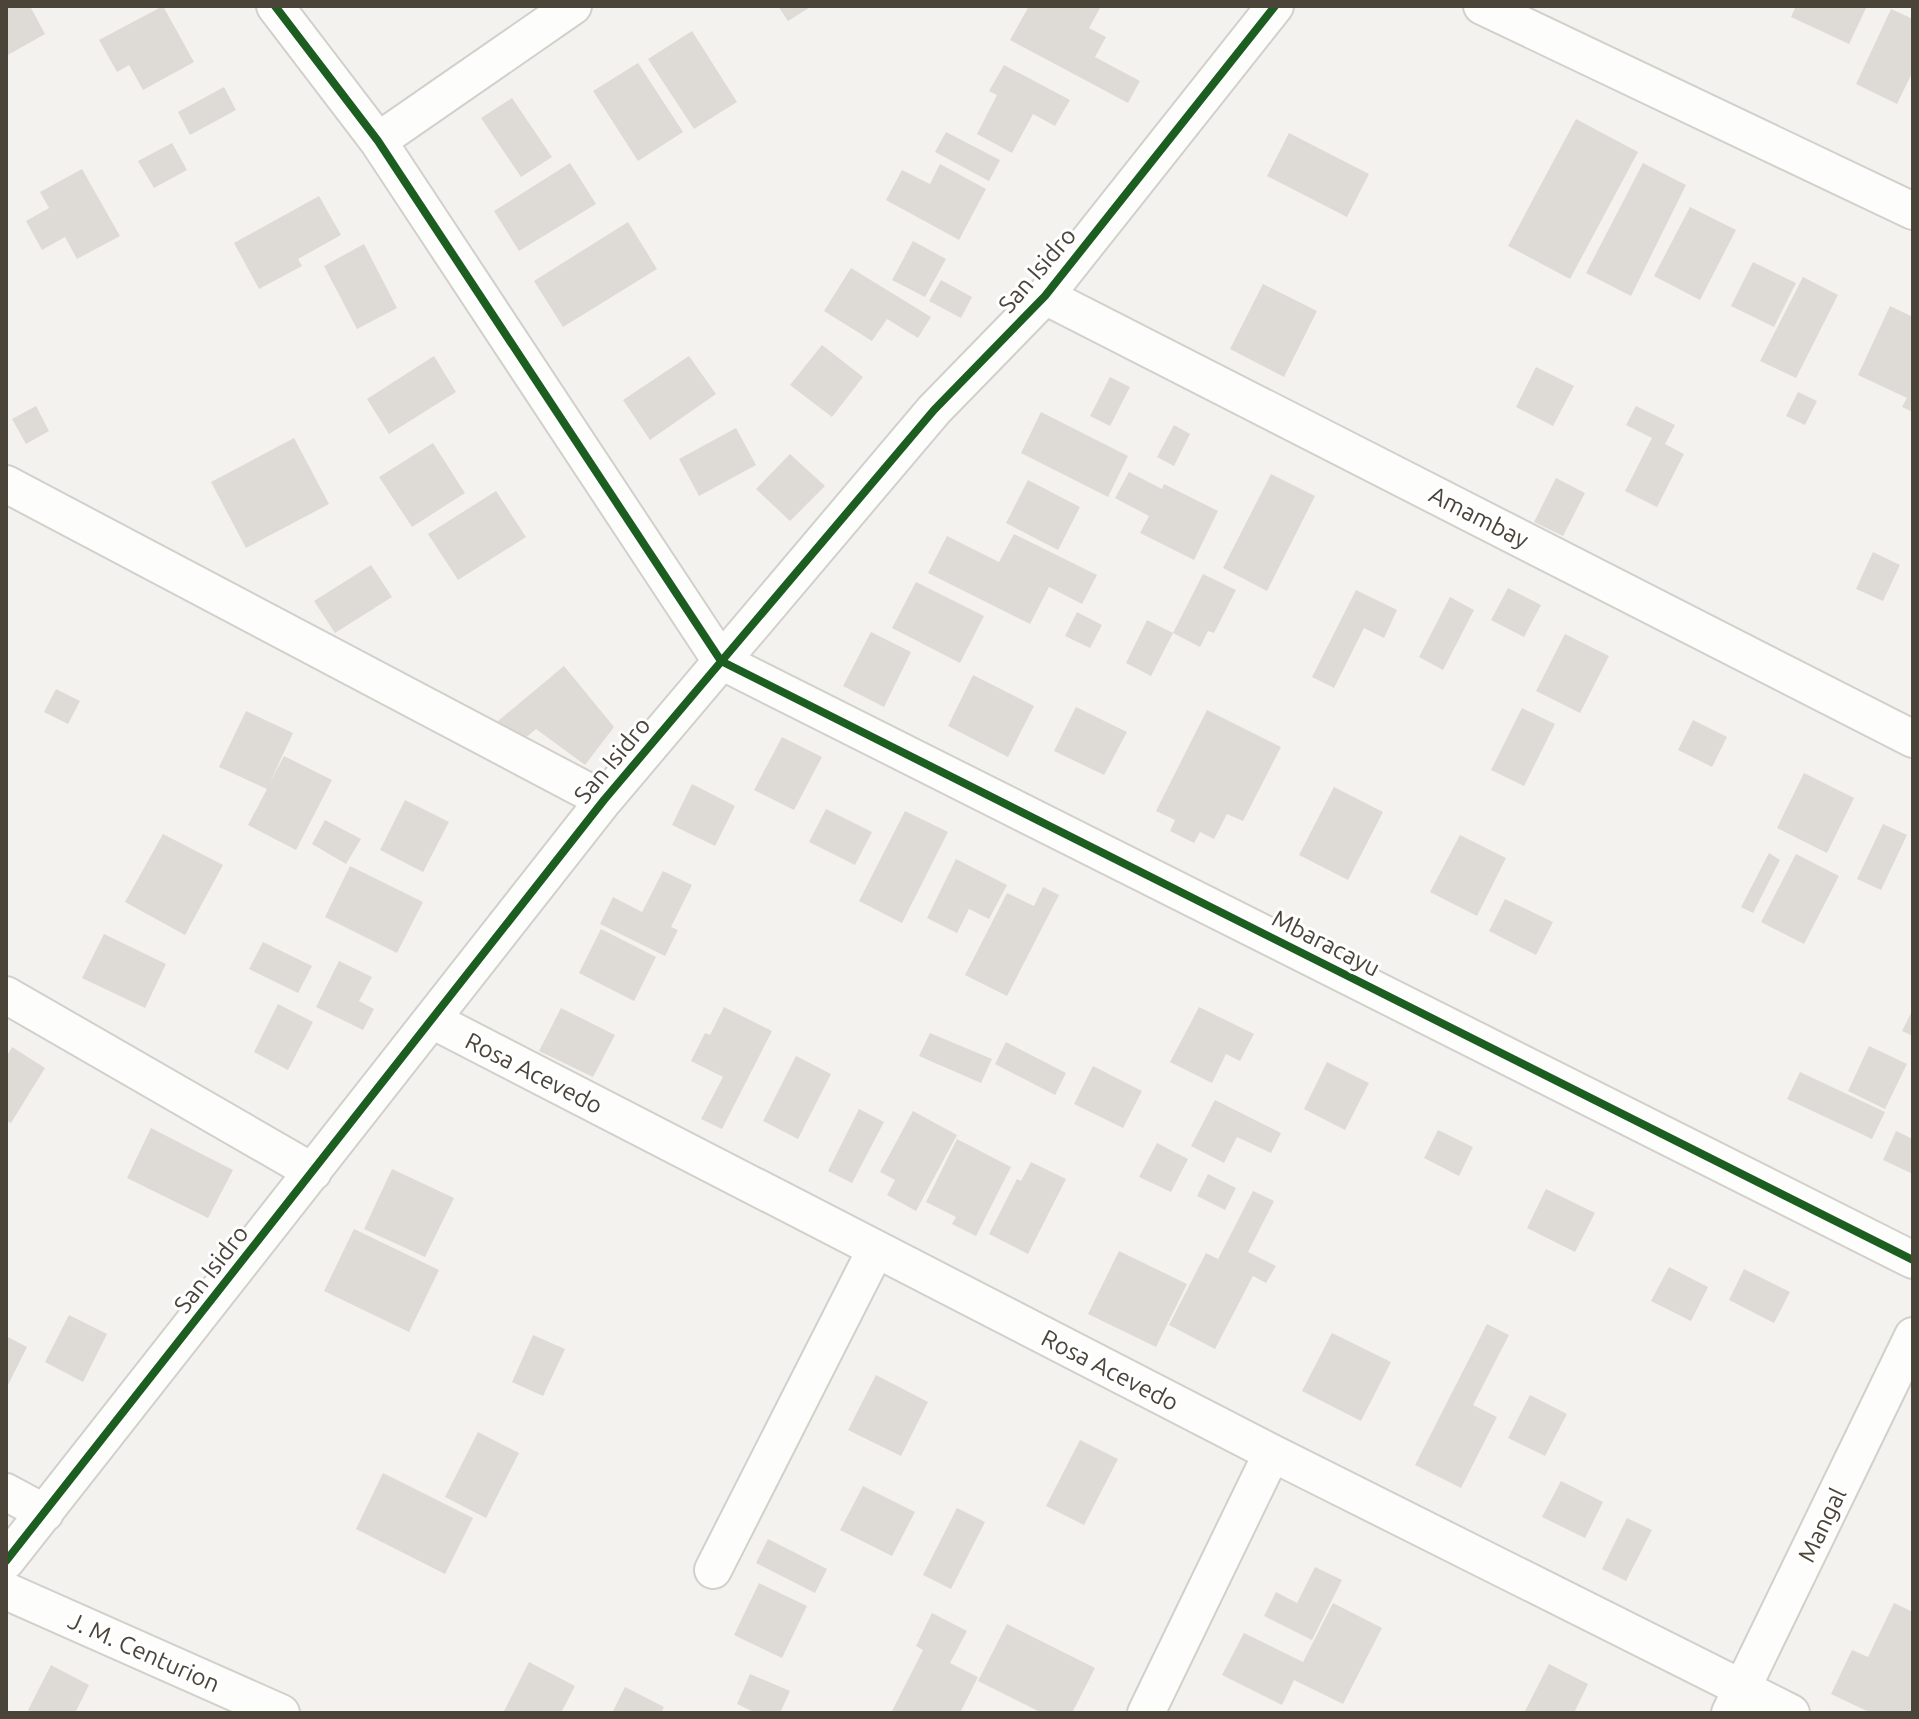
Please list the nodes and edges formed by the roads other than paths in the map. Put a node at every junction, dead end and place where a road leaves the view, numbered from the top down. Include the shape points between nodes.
1 (275, 6) edge
2 (573, 6) edge
3 (1275, 6) edge
4 (1482, 6) edge
5 (378, 141) junction
6 (1913, 211) edge
7 (1045, 296) junction
8 (6, 484) edge
9 (721, 661) junction
10 (1913, 739) edge
11 (604, 800) junction
12 (6, 995) edge
13 (432, 1020) junction
14 (313, 1172) junction
15 (876, 1249) junction
16 (1913, 1260) edge
17 (1913, 1336) edge
18 (1272, 1453) junction
19 (6, 1492) edge
20 (45, 1513) junction
21 (6, 1561) edge
22 (713, 1570) dead end
23 (6, 1591) edge
24 (1737, 1700) edge
25 (281, 1713) edge
26 (1146, 1713) edge
27 (1791, 1713) edge

1 - 5 street
2 - 5 street
3 - 7 street, San Isidro
4 - 6 street
5 - 9 street
7 - 9 street, San Isidro via 934,410
7 - 10 street, Amambay
8 - 11 street
9 - 11 street, San Isidro
9 - 16 street, Mbaracayu
11 - 13 street, San Isidro
12 - 14 street
13 - 14 street, San Isidro
13 - 15 street, Rosa Acevedo
14 - 20 street, San Isidro
15 - 18 street, Rosa Acevedo
15 - 22 street
17 - 24 street, Mangal
18 - 24 street, Rosa Acevedo
18 - 26 street
19 - 20 street
20 - 21 street, San Isidro
23 - 25 street, J. M. Centurion
24 - 27 street, Rosa Acevedo

